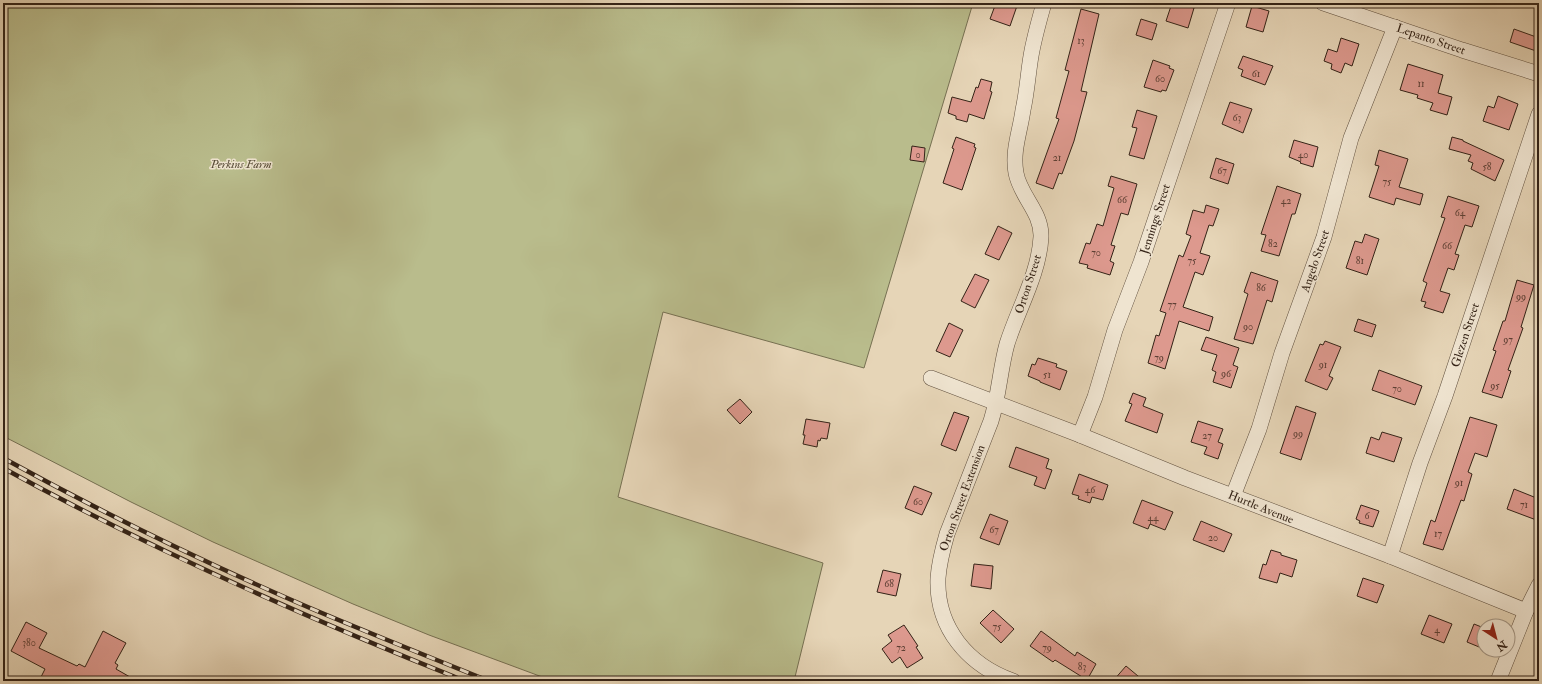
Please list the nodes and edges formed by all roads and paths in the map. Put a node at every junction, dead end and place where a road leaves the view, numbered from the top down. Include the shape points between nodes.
1 (1044, 3) edge
2 (1228, 3) edge
3 (1323, 3) edge
4 (1347, 7) edge
5 (1395, 27) junction
6 (1539, 74) edge
7 (1539, 114) edge
8 (931, 378) dead end
9 (997, 403) junction
10 (1080, 435) junction
11 (1233, 496) junction
12 (1390, 556) junction
13 (1539, 585) edge
14 (1526, 611) junction
15 (1013, 681) edge
16 (1498, 681) edge

1 - 9 street, Orton Street via 1031,55 1015,152 1017,181 1038,220 1041,238 1032,276 1003,360
2 - 10 street, Jennings Street
3 - 4 street, Lepanto Street
4 - 5 street, Lepanto Street
5 - 6 street, Lepanto Street
5 - 11 street, Angelo Street via 1352,138 1324,237 1282,353 1259,430
7 - 12 street, Glezen Street
8 - 9 street, Hurtle Avenue
9 - 10 street, Hurtle Avenue
9 - 15 street, Orton Street Extension via 947,534 940,564 938,592 943,616 959,645 984,667
10 - 11 street, Hurtle Avenue
11 - 12 street, Hurtle Avenue
12 - 14 street, Hurtle Avenue
13 - 14 street
14 - 16 street

